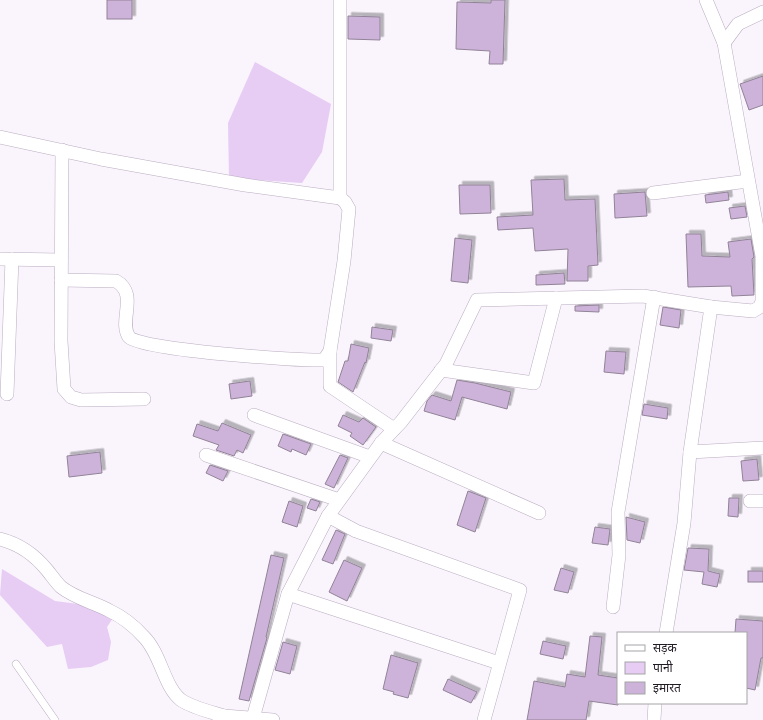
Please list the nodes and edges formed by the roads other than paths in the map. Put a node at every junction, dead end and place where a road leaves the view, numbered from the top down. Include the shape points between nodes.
1 (340, 0) edge
2 (706, 0) edge
3 (763, 12) edge
4 (724, 44) junction
5 (0, 137) edge
6 (62, 150) junction
7 (748, 181) junction
8 (654, 193) dead end
9 (340, 198) junction
10 (763, 256) edge
11 (6, 259) edge
12 (61, 260) junction
13 (61, 280) junction
14 (654, 297) junction
15 (556, 298) junction
16 (711, 307) junction
17 (330, 351) junction
18 (442, 370) junction
19 (7, 394) dead end
20 (144, 399) dead end
21 (254, 414) dead end
22 (394, 430) junction
23 (381, 442) junction
24 (763, 448) edge
25 (690, 452) junction
26 (206, 455) dead end
27 (370, 458) junction
28 (339, 500) junction
29 (539, 513) dead end
30 (328, 516) junction
31 (0, 539) edge
32 (288, 594) junction
33 (613, 607) dead end
34 (666, 632) edge
35 (499, 663) junction
36 (16, 664) dead end
37 (655, 704) edge
38 (222, 718) edge
39 (253, 718) junction
40 (55, 720) edge
41 (273, 720) edge
42 (484, 720) edge
43 (654, 720) edge

1 - 9 street
2 - 4 street
3 - 4 street via 738,24
4 - 7 street
5 - 6 street
6 - 9 street via 244,185
6 - 12 street
7 - 8 street
7 - 10 street
9 - 17 street via 345,202 350,215
10 - 16 street via 760,307 753,311
11 - 12 street
11 - 19 street
12 - 13 street
13 - 17 street via 122,284 127,297 126,329 133,341 239,355 316,360 324,360
13 - 20 street via 64,389 71,397 81,400
14 - 15 street
14 - 16 street
14 - 33 street via 618,512 619,556
15 - 18 street via 477,300
15 - 18 street via 534,383
16 - 25 street
17 - 22 street via 330,386
18 - 22 street
21 - 27 street
22 - 23 street
23 - 27 street
23 - 29 street
24 - 25 street
25 - 34 street via 684,523
26 - 28 street
27 - 28 street
28 - 30 street
30 - 32 street
30 - 35 street via 356,531 520,590
31 - 38 street via 15,543 30,552 60,586 70,593 124,620 154,649 178,697
32 - 35 street
32 - 39 street
35 - 42 street
36 - 40 lane
37 - 43 street
38 - 39 street
39 - 41 street

